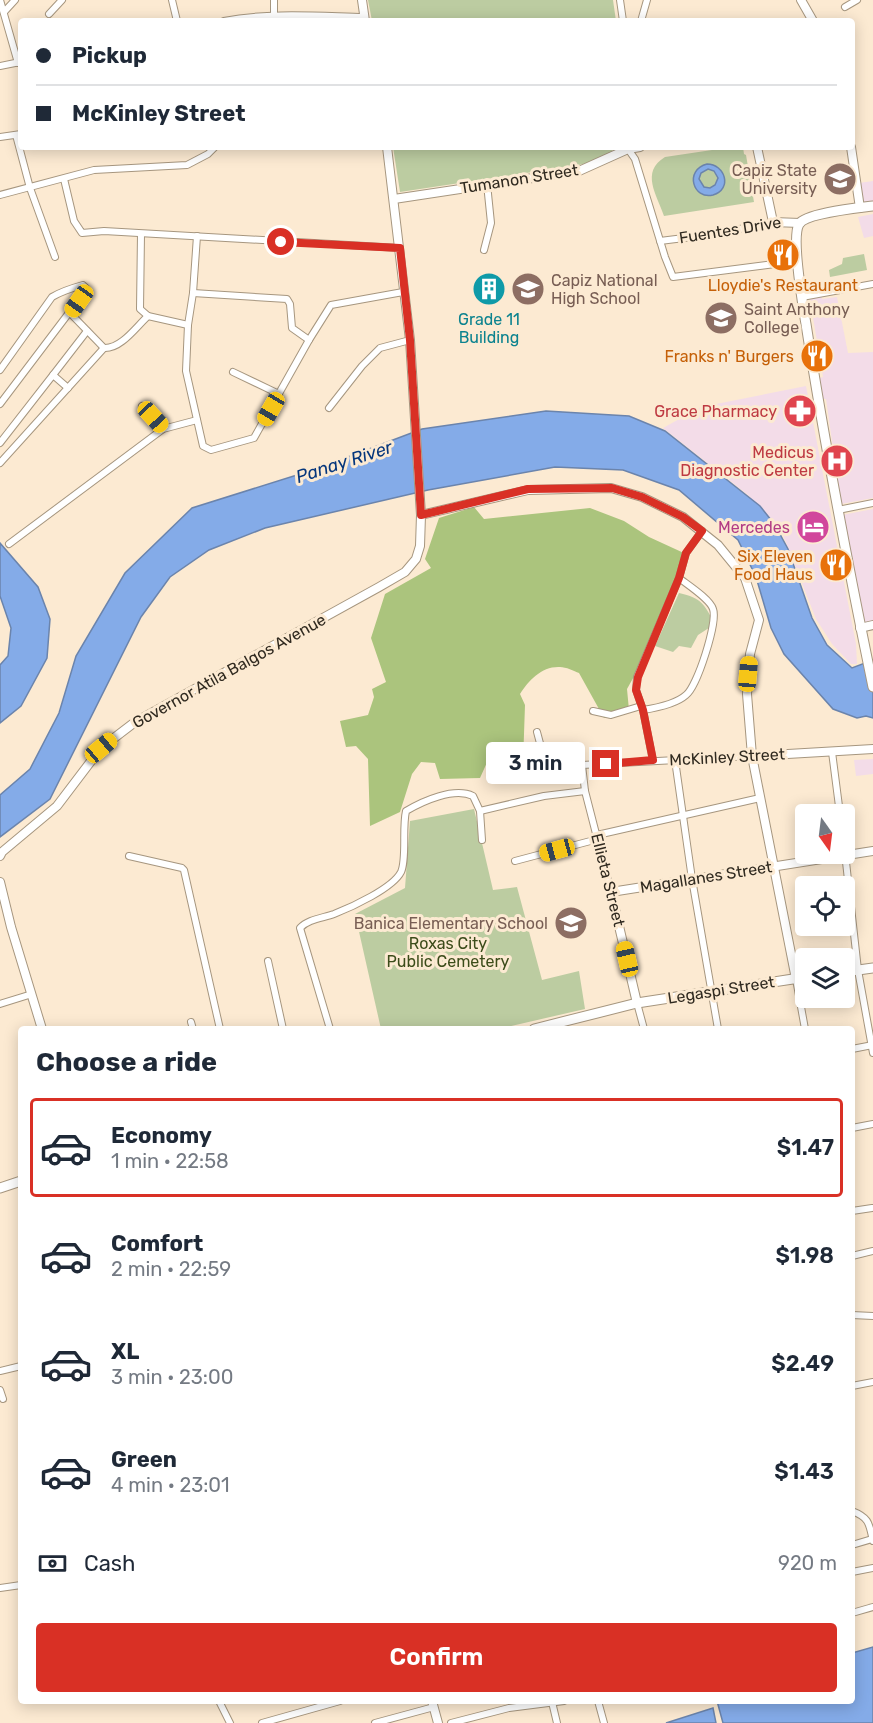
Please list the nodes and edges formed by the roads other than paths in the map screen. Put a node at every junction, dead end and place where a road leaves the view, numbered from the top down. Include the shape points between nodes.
1 (0, 0) edge
2 (15, 0) edge
3 (62, 0) edge
4 (172, 0) edge
5 (274, 0) edge
6 (362, 0) edge
7 (620, 0) edge
8 (647, 0) edge
9 (801, 0) edge
10 (857, 0) edge
11 (845, 7) dead end
12 (3, 12) junction
13 (49, 14) dead end
14 (274, 16) junction
15 (176, 18) edge
16 (238, 18) edge
17 (335, 18) edge
18 (365, 18) edge
19 (623, 18) edge
20 (642, 18) edge
21 (811, 18) edge
22 (18, 56) edge
23 (18, 62) edge
24 (0, 66) edge
25 (18, 135) edge
26 (0, 137) edge
27 (22, 150) edge
28 (211, 150) edge
29 (387, 150) edge
30 (626, 150) edge
31 (629, 150) edge
32 (758, 150) edge
33 (850, 150) edge
34 (64, 179) junction
35 (488, 184) junction
36 (30, 188) junction
37 (0, 195) edge
38 (394, 199) junction
39 (873, 206) edge
40 (860, 208) junction
41 (772, 222) junction
42 (798, 226) junction
43 (141, 234) junction
44 (197, 236) junction
45 (660, 241) junction
46 (400, 248) junction
47 (484, 250) dead end
48 (55, 257) dead end
49 (798, 261) junction
50 (873, 284) edge
51 (403, 292) junction
52 (194, 293) junction
53 (802, 297) junction
54 (70, 313) junction
55 (148, 316) junction
56 (188, 325) junction
57 (87, 331) junction
58 (309, 339) junction
59 (410, 340) junction
60 (104, 348) junction
61 (0, 370) edge
62 (232, 372) dead end
63 (53, 375) junction
64 (68, 388) junction
65 (279, 394) junction
66 (0, 404) edge
67 (142, 406) dead end
68 (329, 408) dead end
69 (197, 420) junction
70 (163, 429) junction
71 (8, 433) junction
72 (19, 442) junction
73 (0, 443) edge
74 (0, 463) edge
75 (873, 503) edge
76 (838, 510) junction
77 (421, 515) junction
78 (702, 531) junction
79 (9, 544) dead end
80 (679, 578) junction
81 (873, 625) edge
82 (860, 628) junction
83 (873, 687) edge
84 (642, 708) junction
85 (593, 711) dead end
86 (537, 732) dead end
87 (873, 749) edge
88 (832, 752) junction
89 (752, 756) junction
90 (653, 760) junction
91 (675, 760) junction
92 (582, 765) junction
93 (585, 791) junction
94 (760, 798) junction
95 (839, 804) edge
96 (480, 811) junction
97 (683, 815) junction
98 (598, 837) junction
99 (482, 840) dead end
100 (873, 851) edge
101 (855, 853) edge
102 (0, 856) edge
103 (129, 856) dead end
104 (515, 861) dead end
105 (795, 862) edge
106 (846, 864) edge
107 (774, 866) junction
108 (692, 879) junction
109 (0, 882) edge
110 (611, 891) junction
111 (795, 953) edge
112 (268, 961) dead end
113 (873, 968) edge
114 (855, 970) edge
115 (858, 970) junction
116 (795, 979) edge
117 (712, 992) junction
118 (32, 994) junction
119 (637, 1003) junction
120 (0, 1004) edge
121 (804, 1008) edge
122 (41, 1026) edge
123 (219, 1026) edge
124 (282, 1026) edge
125 (329, 1026) edge
126 (546, 1026) edge
127 (643, 1026) edge
128 (718, 1026) edge
129 (806, 1026) edge
130 (872, 1045) edge
131 (855, 1048) edge
132 (873, 1053) edge
133 (873, 1124) edge
134 (855, 1127) edge
135 (18, 1182) edge
136 (0, 1188) edge
137 (872, 1208) edge
138 (855, 1211) edge
139 (873, 1251) edge
140 (855, 1255) edge
141 (855, 1315) edge
142 (873, 1316) edge
143 (18, 1367) edge
144 (0, 1371) edge
145 (873, 1382) edge
146 (855, 1385) edge
147 (0, 1390) edge
148 (3, 1399) dead end
149 (855, 1512) edge
150 (872, 1531) edge
151 (873, 1540) edge
152 (855, 1544) edge
153 (873, 1570) edge
154 (855, 1572) edge
155 (18, 1585) edge
156 (0, 1588) edge
157 (873, 1608) edge
158 (855, 1612) edge
159 (220, 1704) edge
160 (323, 1704) edge
161 (433, 1704) edge
162 (538, 1704) edge
163 (552, 1704) edge
164 (598, 1704) edge
165 (230, 1723) edge
166 (262, 1723) edge
167 (375, 1723) edge
168 (438, 1723) edge
169 (451, 1723) edge
170 (557, 1723) edge
171 (604, 1723) edge

1 - 12 street
2 - 12 street
3 - 13 street
4 - 15 street
5 - 14 street
6 - 18 street
7 - 19 street
8 - 20 street
9 - 21 street
10 - 11 street
12 - 22 street
14 - 16 street
14 - 17 street
23 - 24 street
25 - 26 street
27 - 36 street
28 - 34 street via 187,165 94,170
29 - 38 street, Governor Atila Balgos Avenue
30 - 35 street, Tumanon Street via 579,171
31 - 45 street via 635,159
32 - 41 street
33 - 40 street
34 - 36 street
34 - 43 street via 74,221 82,233
35 - 38 street, Tumanon Street
35 - 47 street via 491,223
36 - 37 street
36 - 48 street
38 - 46 street, Governor Atila Balgos Avenue
39 - 40 main road, Fuentes Drive
40 - 42 main road, Fuentes Drive via 810,217
41 - 42 street, Fuentes Drive
41 - 45 street, Fuentes Drive
42 - 49 main road
43 - 44 street
43 - 55 street via 140,309
44 - 46 street
44 - 52 street
45 - 49 street via 673,277
46 - 51 street, Governor Atila Balgos Avenue
49 - 53 main road
50 - 53 street
51 - 58 street via 331,305
51 - 59 street, Governor Atila Balgos Avenue
52 - 56 street
52 - 58 street via 287,299 292,328
53 - 76 main road
54 - 57 street
54 - 61 street via 87,289 83,285 52,297
54 - 66 street
55 - 56 street
55 - 60 street via 119,344
56 - 69 street via 186,371
57 - 60 street
57 - 63 street
58 - 65 street
59 - 68 street via 380,348
59 - 77 street, Governor Atila Balgos Avenue
60 - 64 street
62 - 65 street
63 - 64 street
63 - 71 street
64 - 72 street
65 - 69 street via 254,438 206,449
67 - 70 street
69 - 70 street
70 - 79 street
71 - 72 street
71 - 73 street
72 - 74 street
75 - 76 street
76 - 82 main road
77 - 78 street via 528,489 612,488 642,497
77 - 102 street, Governor Atila Balgos Avenue via 420,546 416,559 405,572 135,722 101,748 57,806
78 - 80 street via 686,553
78 - 89 street via 745,578 759,620 750,654 747,694
80 - 84 street via 638,677 636,690
80 - 84 street via 712,605 715,626 693,688 678,700
81 - 82 street
82 - 83 main road
84 - 85 street via 611,715
84 - 90 street
86 - 92 street, McKinley Street via 547,755
87 - 88 street, McKinley Street
88 - 89 street, McKinley Street
88 - 95 street
89 - 91 street, McKinley Street
89 - 94 street
90 - 91 street, McKinley Street
90 - 92 street, McKinley Street
91 - 97 street
92 - 93 street, Ellieta Street
93 - 96 street
93 - 98 street, Ellieta Street
94 - 97 street
94 - 107 street
96 - 99 street
96 - 125 street via 473,796 465,792 455,792 406,811 403,869 396,880 345,909 304,923 300,928
97 - 98 street
97 - 108 street
98 - 104 street
98 - 110 street, Ellieta Street
100 - 101 street, Magallanes Street
103 - 123 street via 184,870
105 - 107 street, Magallanes Street
106 - 115 street
107 - 108 street, Magallanes Street
107 - 111 street
108 - 110 street, Magallanes Street
108 - 117 street
109 - 118 street
110 - 119 street, Ellieta Street
112 - 124 street
113 - 115 main road
114 - 115 main road
115 - 130 street
116 - 117 main road, Legaspi Street
117 - 119 main road, Legaspi Street
117 - 128 street
118 - 120 street
118 - 122 street
119 - 126 main road, Legaspi Street
119 - 127 street, Ellieta Street
121 - 129 street
130 - 131 street
130 - 132 street
133 - 134 street
135 - 136 main road
137 - 138 street
139 - 140 street
141 - 142 street
143 - 144 street
145 - 146 street
147 - 148 street
149 - 150 street via 868,1520
150 - 151 street
151 - 152 street
153 - 154 street
155 - 156 street
157 - 158 street
159 - 165 street
160 - 166 street
161 - 167 street
161 - 168 street
162 - 169 street
163 - 170 street
164 - 171 street

